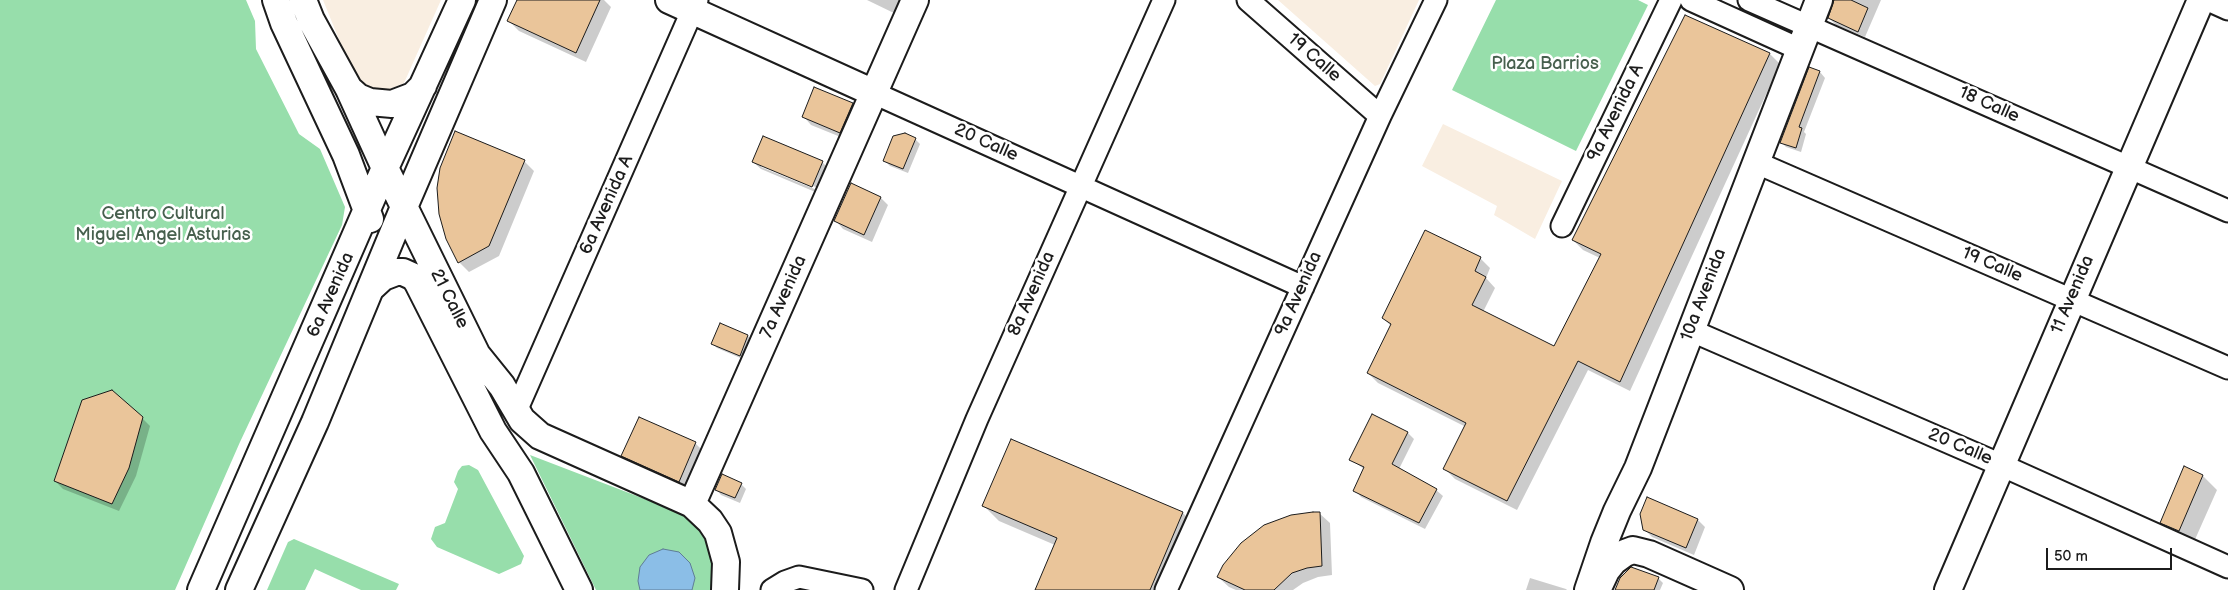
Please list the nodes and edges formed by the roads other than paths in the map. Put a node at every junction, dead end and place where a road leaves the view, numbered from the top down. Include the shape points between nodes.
1 (263, 0) edge
2 (303, 0) edge
3 (462, 0) edge
4 (493, 0) edge
5 (669, 0) edge
6 (915, 0) edge
7 (1164, 0) edge
8 (1248, 0) edge
9 (1436, 0) edge
10 (1671, 0) edge
11 (1691, 0) edge
12 (1749, 0) edge
13 (1819, 0) edge
14 (2201, 0) edge
15 (2208, 0) edge
16 (695, 5) edge
17 (2228, 10) edge
18 (280, 11) edge
19 (1804, 37) junction
20 (424, 85) junction
21 (349, 89) junction
22 (874, 93) junction
23 (1380, 116) junction
24 (1755, 162) junction
25 (2128, 166) junction
26 (385, 168) junction
27 (1080, 186) junction
28 (404, 206) junction
29 (368, 211) junction
30 (2228, 211) edge
31 (1562, 226) dead end
32 (384, 254) junction
33 (1303, 287) junction
34 (370, 289) junction
35 (2071, 299) junction
36 (1690, 330) junction
37 (477, 355) junction
38 (2228, 368) edge
39 (516, 411) junction
40 (2001, 465) junction
41 (1638, 468) junction
42 (521, 473) junction
43 (692, 504) junction
44 (1649, 554) junction
45 (2228, 567) edge
46 (201, 590) edge
47 (239, 590) edge
48 (579, 590) edge
49 (725, 590) edge
50 (772, 590) edge
51 (862, 590) edge
52 (906, 590) edge
53 (1166, 590) edge
54 (1588, 590) edge
55 (1598, 590) edge
56 (1730, 590) edge
57 (1948, 590) edge

1 - 18 main road
2 - 21 main road, 21 Calle
3 - 20 main road, 6a Avenida
4 - 28 main road, 6a Avenida
5 - 16 main road, 20 Calle
6 - 22 main road, 7a Avenida
7 - 27 street, 8a Avenida
8 - 23 street, 19 Calle
9 - 23 street, 9a Avenida
10 - 31 street, 9a Avenida A
11 - 19 street, 18 Calle
12 - 19 street, 18 Calle
13 - 19 main road, 10a Avenida
14 - 25 main road, 11 Avenida
15 - 17 street
16 - 22 main road, 20 Calle
16 - 39 street, 6a Avenida A
18 - 29 main road
19 - 24 main road, 10a Avenida
19 - 25 street, 18 Calle
20 - 21 main road via 413,96 392,104 370,102
20 - 26 main road, 6a Avenida
21 - 26 main road, 21 Calle
22 - 27 street, 20 Calle
22 - 43 main road, 7a Avenida
23 - 33 street, 9a Avenida
24 - 35 street, 19 Calle
24 - 36 main road, 10a Avenida
25 - 30 street, 18 Calle
25 - 35 main road, 11 Avenida
26 - 28 main road, 21 Calle
26 - 29 main road, 6a Avenida
27 - 33 street, 20 Calle
27 - 52 street, 8a Avenida via 964,449
28 - 32 main road, 6a Avenida
28 - 37 main road, 21 Calle
29 - 32 main road
29 - 46 main road, 6a Avenida
32 - 34 main road, 6a Avenida
33 - 53 street, 9a Avenida
34 - 42 main road, 21 Calle via 390,273 403,272 414,277 493,431
34 - 47 main road, 6a Avenida via 315,422
35 - 38 street, 19 Calle
35 - 40 main road, 11 Avenida
36 - 40 street, 20 Calle
36 - 41 main road, 10a Avenida
37 - 39 main road, 21 Calle via 502,386
37 - 42 main road via 502,413
39 - 43 main road, 21 Calle via 540,436
40 - 45 street, 20 Calle
40 - 57 main road, 11 Avenida
41 - 44 main road via 1631,528
41 - 54 main road, 10a Avenida via 1617,510
42 - 48 main road, 21 Calle
43 - 49 main road via 718,533 726,562
44 - 55 main road via 1633,550 1621,555 1606,571
44 - 56 main road
50 - 51 street via 799,577

